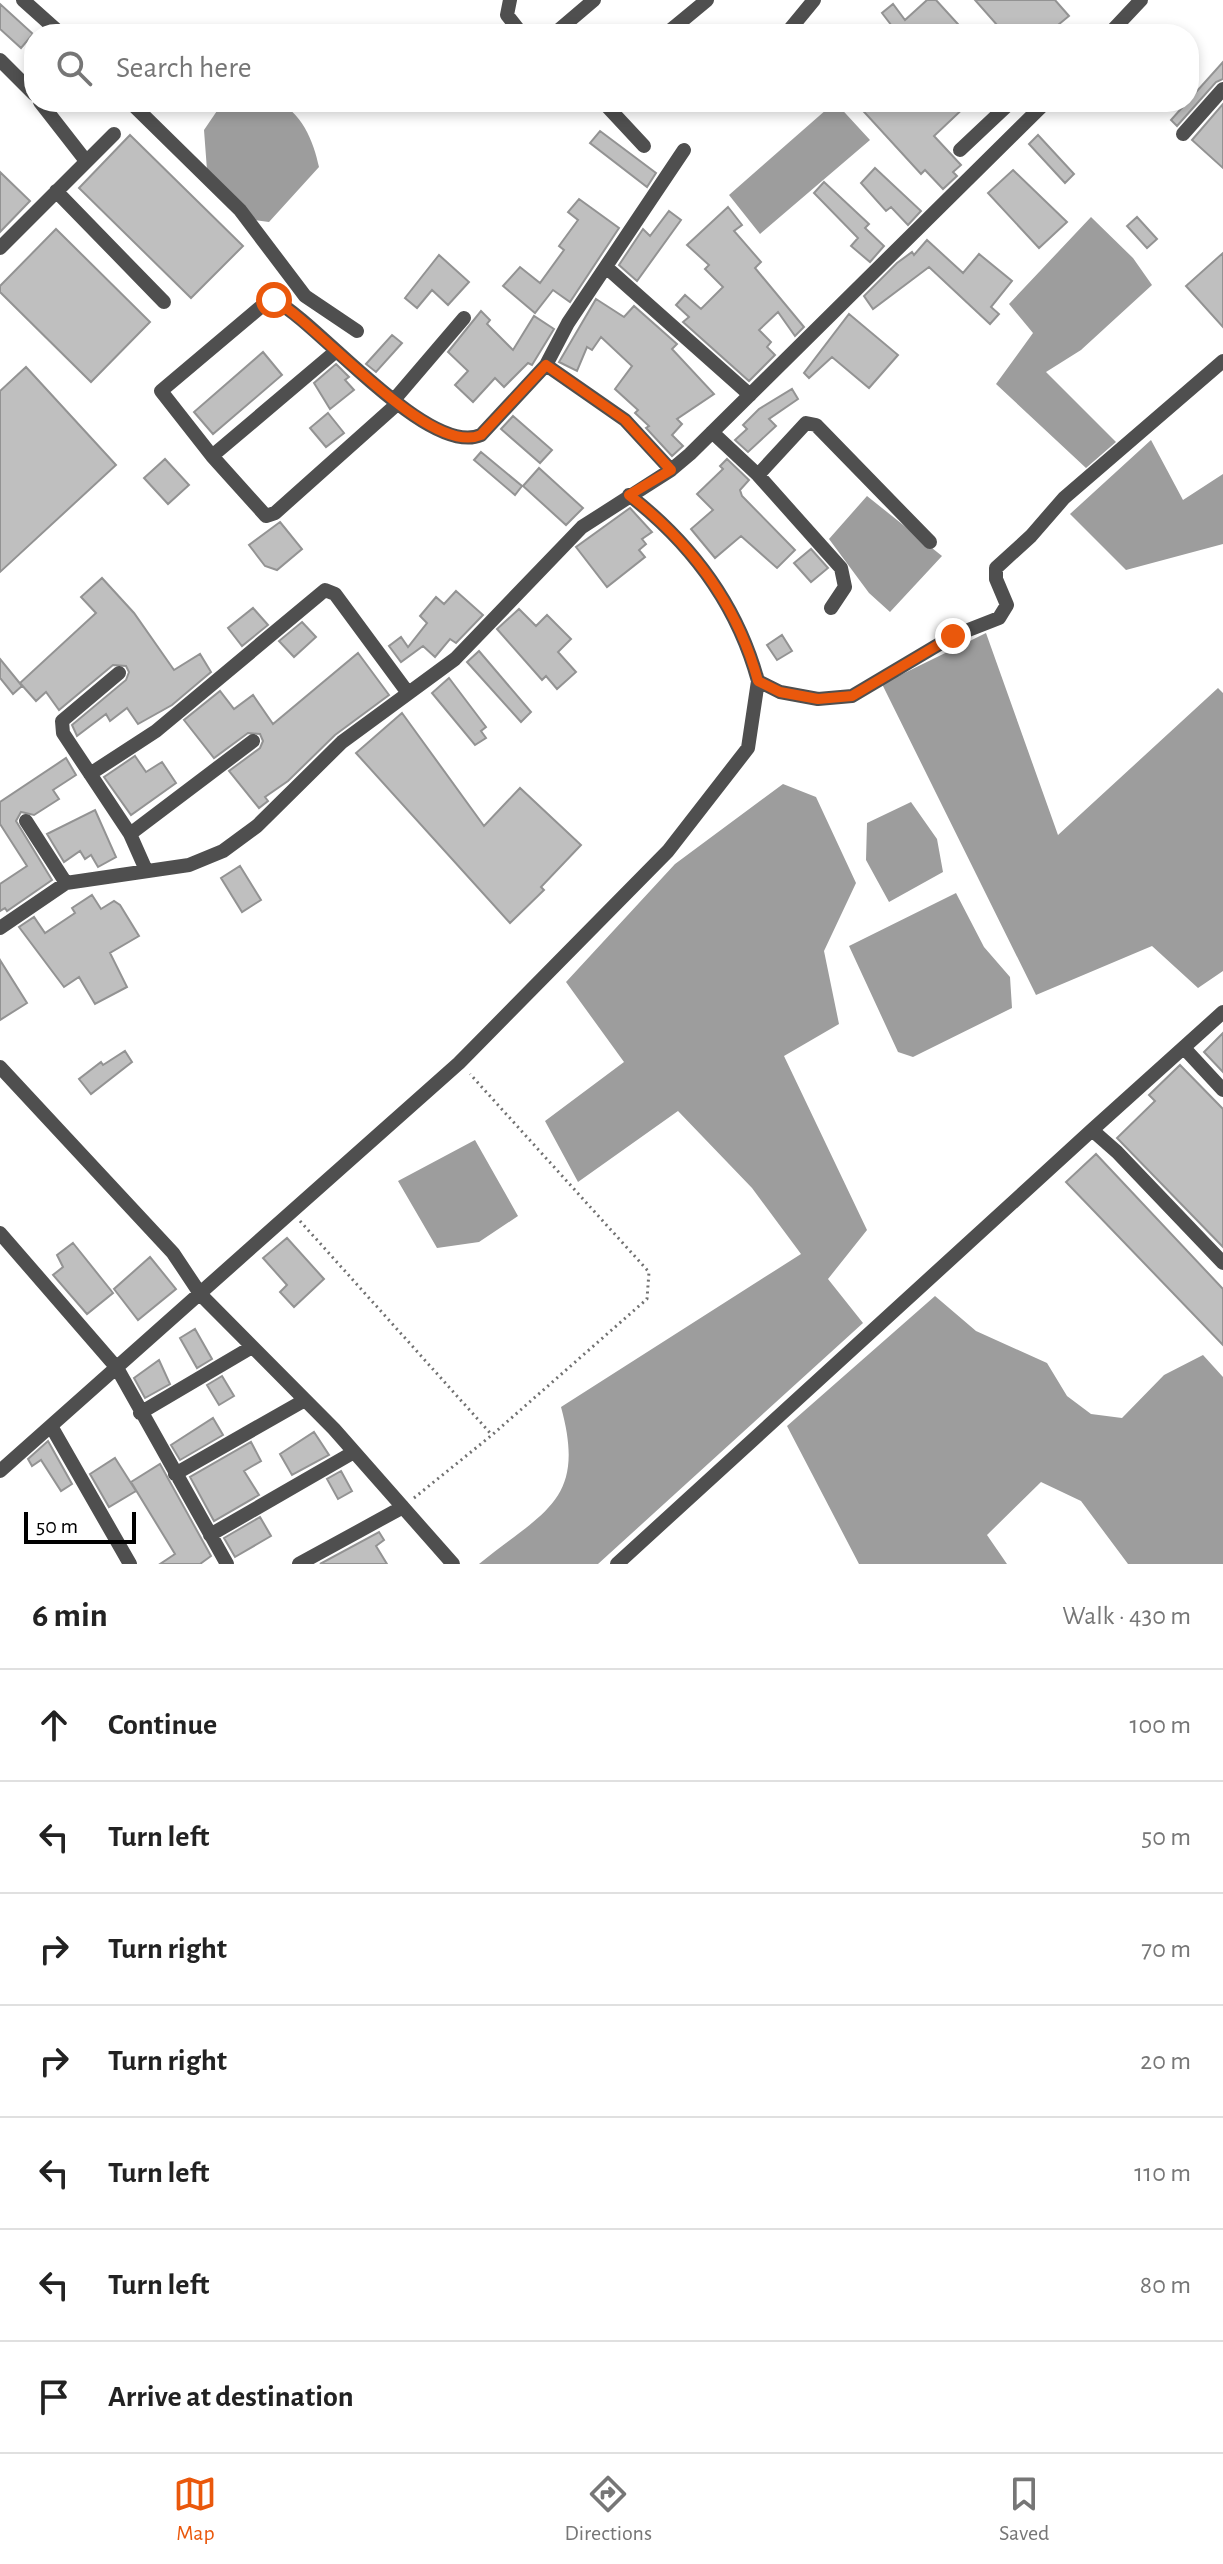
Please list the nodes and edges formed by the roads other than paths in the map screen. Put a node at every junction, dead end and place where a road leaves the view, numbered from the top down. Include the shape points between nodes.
1 (23, 0) edge
2 (510, 0) edge
3 (594, 0) edge
4 (707, 0) edge
5 (814, 0) edge
6 (1141, 0) edge
7 (50, 24) edge
8 (514, 24) edge
9 (566, 24) edge
10 (678, 24) edge
11 (794, 24) edge
12 (1118, 24) edge
13 (0, 60) edge
14 (24, 84) edge
15 (1223, 89) edge
16 (48, 112) edge
17 (140, 112) edge
18 (612, 112) edge
19 (1000, 112) edge
20 (1036, 112) edge
21 (114, 134) dead end
22 (1183, 134) dead end
23 (644, 146) dead end
24 (684, 150) dead end
25 (960, 150) dead end
26 (86, 161) junction
27 (56, 191) junction
28 (0, 248) edge
29 (606, 267) junction
30 (164, 302) dead end
31 (464, 318) dead end
32 (357, 331) dead end
33 (335, 352) junction
34 (1223, 361) edge
35 (546, 365) junction
36 (750, 395) junction
37 (394, 403) junction
38 (712, 432) junction
39 (212, 456) junction
40 (671, 470) junction
41 (758, 475) junction
42 (629, 495) junction
43 (930, 542) dead end
44 (831, 608) dead end
45 (119, 673) dead end
46 (758, 681) junction
47 (408, 693) junction
48 (253, 741) dead end
49 (90, 774) junction
50 (26, 821) dead end
51 (130, 834) junction
52 (146, 870) junction
53 (66, 883) junction
54 (0, 928) edge
55 (1223, 1012) edge
56 (1185, 1049) junction
57 (0, 1067) edge
58 (1223, 1090) edge
59 (1092, 1130) junction
60 (1, 1235) edge
61 (1223, 1263) edge
62 (201, 1295) junction
63 (252, 1347) junction
64 (117, 1368) junction
65 (305, 1400) junction
66 (140, 1413) junction
67 (51, 1426) junction
68 (354, 1452) junction
69 (0, 1471) edge
70 (175, 1474) junction
71 (403, 1507) junction
72 (210, 1535) junction
73 (130, 1564) edge
74 (227, 1564) edge
75 (299, 1564) edge
76 (453, 1564) edge
77 (617, 1564) edge

1 - 7 street
2 - 8 street via 507,15
3 - 9 street
4 - 10 street
5 - 11 street
6 - 12 street
13 - 14 street
15 - 22 street
16 - 26 street
17 - 32 street via 240,210 305,296
18 - 23 street
19 - 25 street
20 - 36 street
21 - 26 street
24 - 29 street
26 - 27 street
27 - 28 street
27 - 30 street
29 - 35 street
29 - 36 street
31 - 37 street
33 - 37 street
33 - 39 street
33 - 39 street via 279,302 269,300 163,386 165,398
34 - 46 street via 1064,498 996,568 1007,605 999,618 953,636 852,696 818,699 780,692
35 - 37 street via 481,435 469,440
35 - 40 street via 625,420
36 - 38 street
37 - 39 street via 266,516
38 - 40 street
38 - 41 street
40 - 42 street
41 - 43 street via 806,423 816,425
41 - 44 street via 841,568 845,587
42 - 46 street via 701,564 734,613
42 - 47 street via 582,527 455,659
45 - 49 street via 62,721 63,733
46 - 62 street via 748,748 668,851 459,1063
47 - 49 street via 335,594 325,590 156,731
47 - 52 street via 342,742 257,826 223,851 189,865
48 - 51 street
49 - 51 street
50 - 53 street
51 - 52 street
52 - 53 street
53 - 54 street
55 - 56 street
56 - 58 street
56 - 59 street
57 - 62 street via 173,1253
59 - 61 street
59 - 77 street
60 - 64 street
62 - 63 street
62 - 64 street
63 - 65 street
63 - 66 street
64 - 66 street
64 - 67 street
65 - 68 street
65 - 70 street
66 - 70 street
67 - 69 street
67 - 73 street
68 - 71 street
68 - 72 street
70 - 72 street
71 - 75 street
71 - 76 street
72 - 74 street

